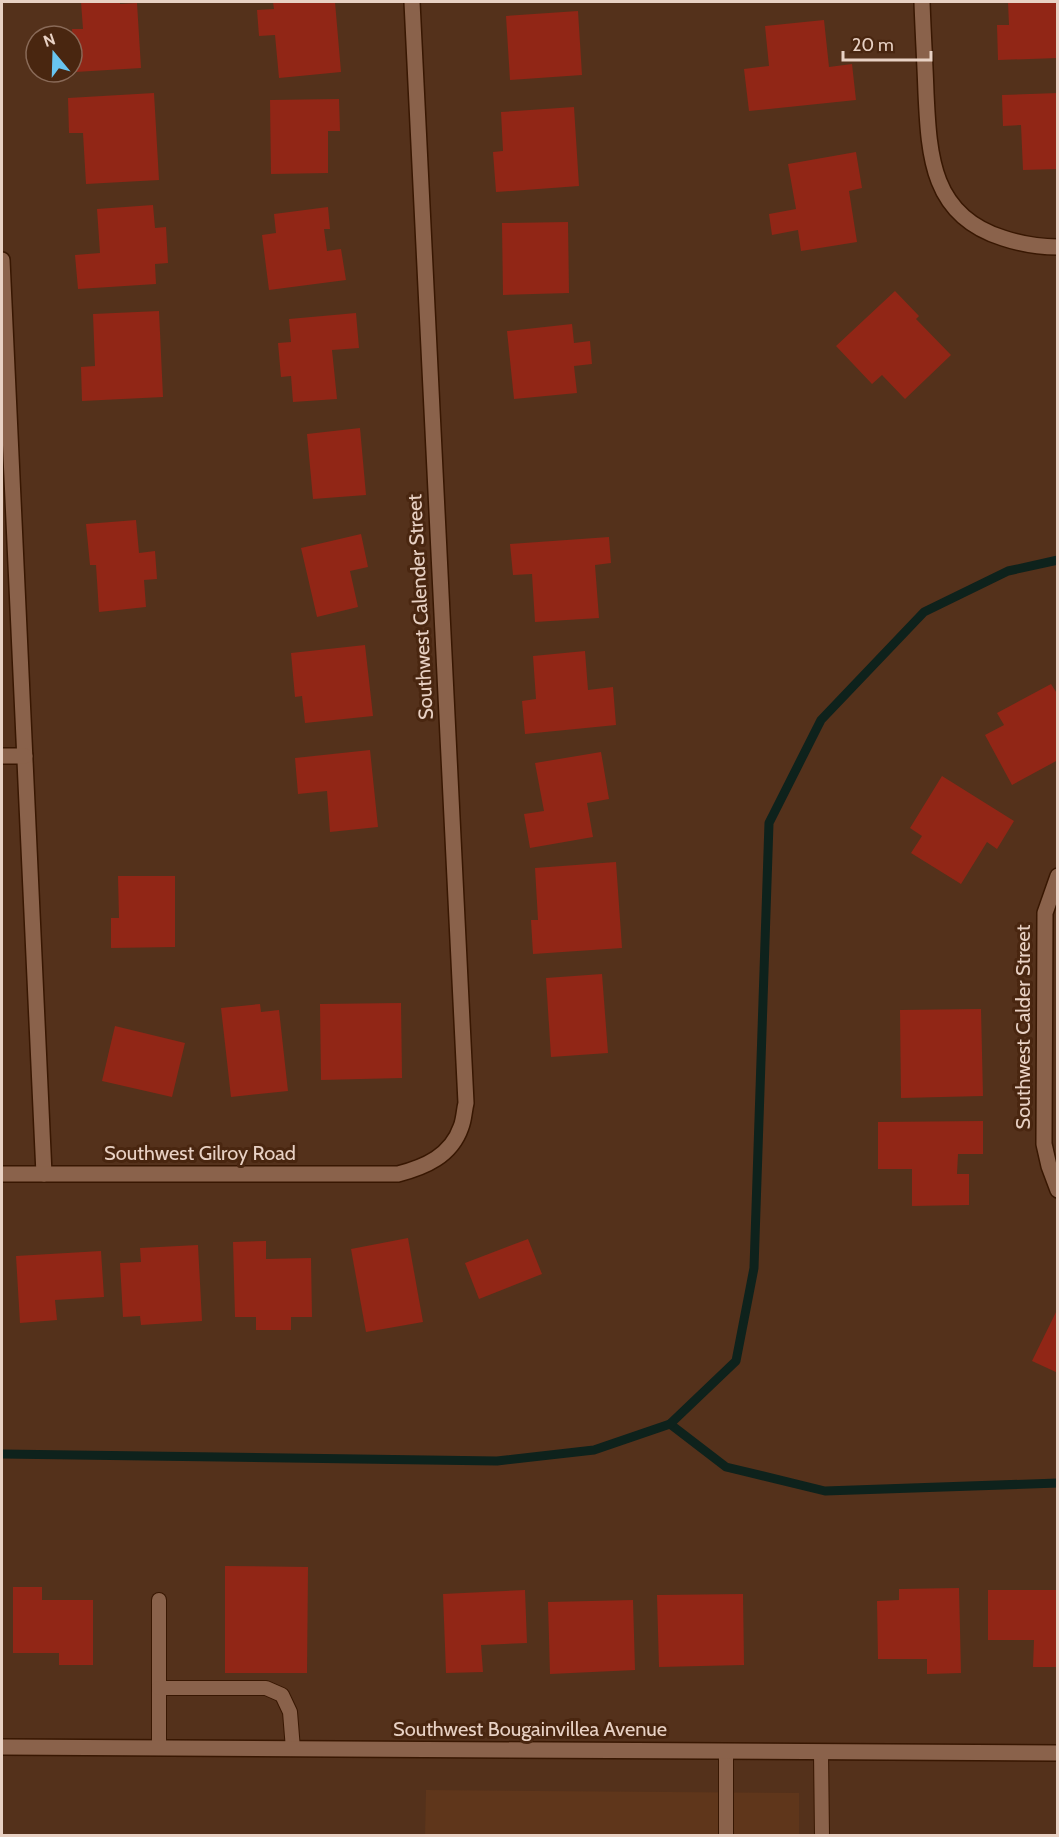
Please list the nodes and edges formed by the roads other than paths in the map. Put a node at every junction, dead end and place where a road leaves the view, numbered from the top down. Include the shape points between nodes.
1 (412, 2) edge
2 (922, 2) edge
3 (1055, 247) edge
4 (2, 260) edge
5 (2, 756) edge
6 (25, 756) junction
7 (1058, 876) edge
8 (2, 1174) edge
9 (44, 1174) junction
10 (398, 1174) joint
11 (1058, 1190) edge
12 (159, 1600) dead end
13 (159, 1688) junction
14 (2, 1747) edge
15 (159, 1748) junction
16 (293, 1749) junction
17 (726, 1751) junction
18 (821, 1752) junction
19 (1058, 1754) edge
20 (726, 1836) edge
21 (822, 1836) edge

1 - 10 street, Southwest Calender Street via 466,1103 453,1143 420,1168
2 - 3 street via 930,148 944,195 972,225 992,235
4 - 6 street
5 - 6 street
6 - 9 street
7 - 11 street, Southwest Calder Street via 1045,913 1044,1144
8 - 9 street, Southwest Gilroy Road
9 - 10 street, Southwest Gilroy Road
12 - 13 lane
13 - 15 lane
13 - 16 lane via 266,1688 282,1695 290,1712
14 - 15 street, Southwest Bougainvillea Avenue
15 - 16 street, Southwest Bougainvillea Avenue
16 - 17 street, Southwest Bougainvillea Avenue
17 - 18 street, Southwest Bougainvillea Avenue
17 - 20 lane
18 - 19 street, Southwest Bougainvillea Avenue
18 - 21 lane

